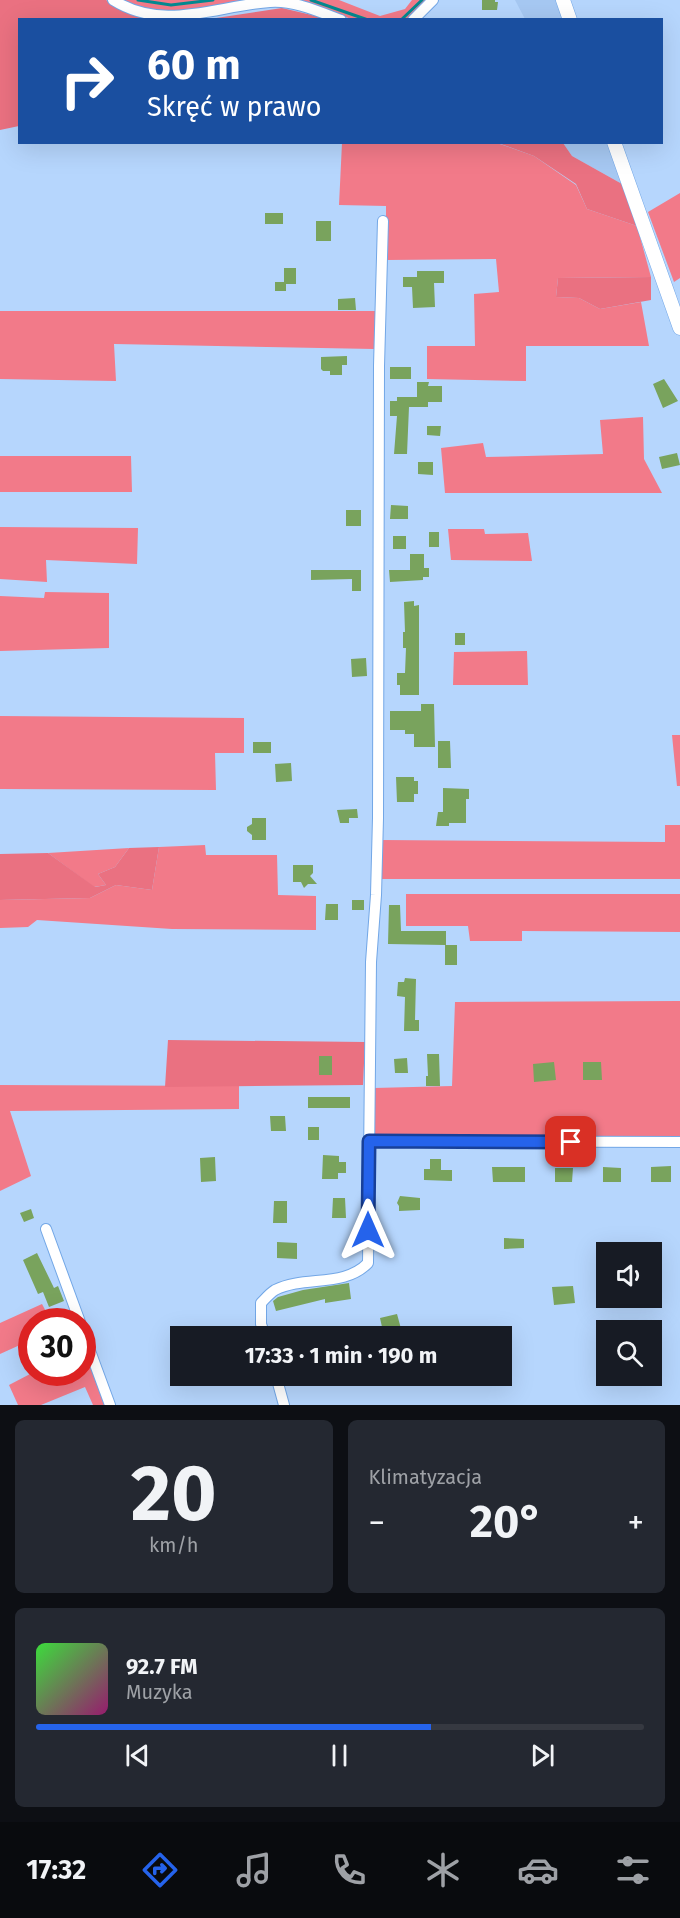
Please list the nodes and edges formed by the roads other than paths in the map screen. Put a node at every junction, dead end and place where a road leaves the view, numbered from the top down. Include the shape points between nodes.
1 (112, 0) edge
2 (433, 0) edge
3 (563, 0) edge
4 (335, 18) edge
5 (415, 18) edge
6 (569, 18) edge
7 (615, 144) edge
8 (382, 221) dead end
9 (680, 328) edge
10 (369, 1141) junction
11 (680, 1142) edge
12 (46, 1229) dead end
13 (75, 1308) edge
14 (262, 1326) edge
15 (96, 1367) edge
16 (279, 1386) edge
17 (110, 1405) edge
18 (284, 1405) edge

1 - 4 street via 142,14 168,17 272,2
2 - 5 street
3 - 6 street
7 - 9 street
8 - 10 street via 378,818
10 - 11 street
10 - 14 street via 368,1263 352,1276 273,1291 261,1303
12 - 13 street
15 - 17 street
16 - 18 street

